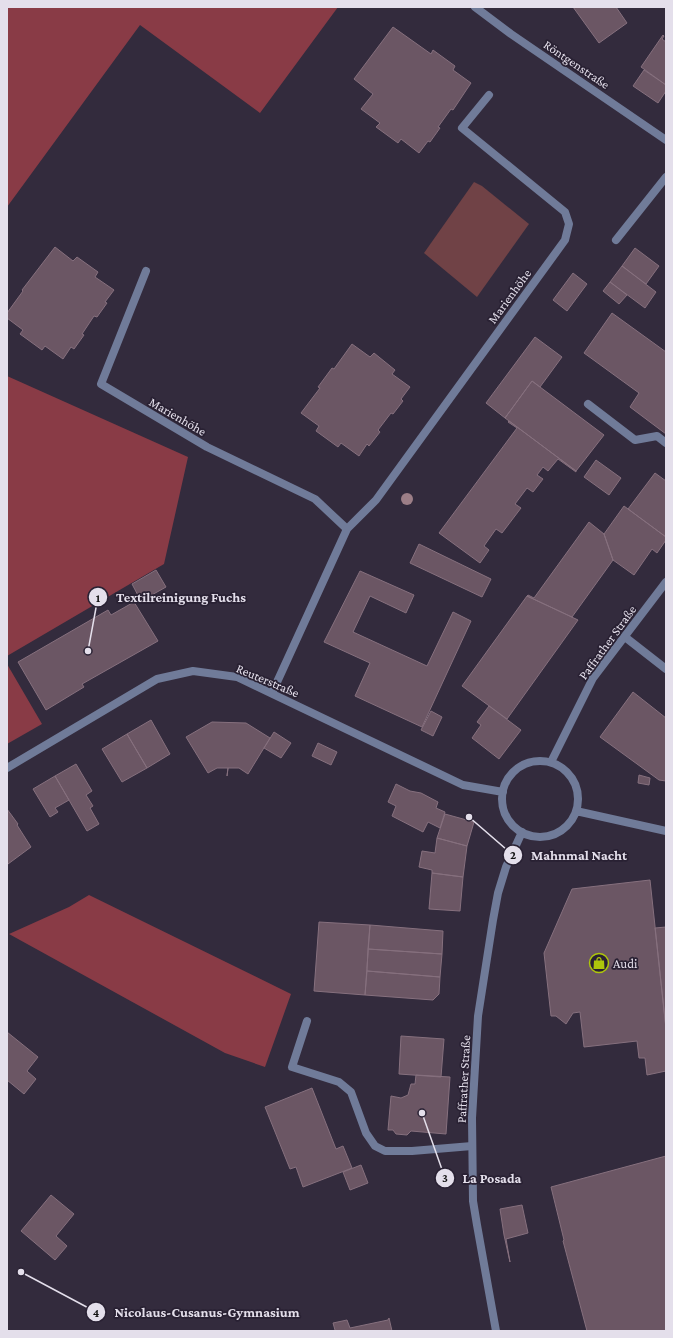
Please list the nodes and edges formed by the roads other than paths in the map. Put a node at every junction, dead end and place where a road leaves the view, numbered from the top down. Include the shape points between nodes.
1 (474, 7) edge
2 (489, 95) dead end
3 (666, 140) edge
4 (666, 177) edge
5 (616, 240) dead end
6 (146, 272) dead end
7 (588, 404) dead end
8 (666, 443) edge
9 (347, 528) junction
10 (666, 582) edge
11 (625, 637) junction
12 (666, 669) edge
13 (272, 693) junction
14 (551, 762) junction
15 (7, 768) edge
16 (503, 792) junction
17 (576, 811) junction
18 (666, 831) edge
19 (522, 832) junction
20 (307, 1021) dead end
21 (472, 1146) junction
22 (496, 1331) edge

1 - 3 street, Röntgenstraße
2 - 9 street, Marienhöhe via 462,128 565,212 569,224 565,240 376,500
4 - 5 street
6 - 9 street, Marienhöhe via 101,384 207,447 315,499
7 - 8 street via 635,440 657,436
9 - 13 street, Marienhöhe
10 - 11 street, Paffrather Straße
11 - 12 street
11 - 14 street, Paffrather Straße via 592,678
13 - 15 street, Reuterstraße via 237,677 193,672 157,680
13 - 16 street, Reuterstraße via 463,785
14 - 16 street via 530,762 520,766 506,782
14 - 17 street via 560,766 574,781 578,796
16 - 19 street via 502,802 506,815
17 - 18 street
17 - 19 street via 566,826 558,832 540,836
19 - 21 street, Paffrather Straße via 506,867 493,920 478,1016
20 - 21 street via 292,1067 339,1082 351,1092 366,1133 375,1146 385,1151 412,1151
21 - 22 street, Paffrather Straße via 473,1201

